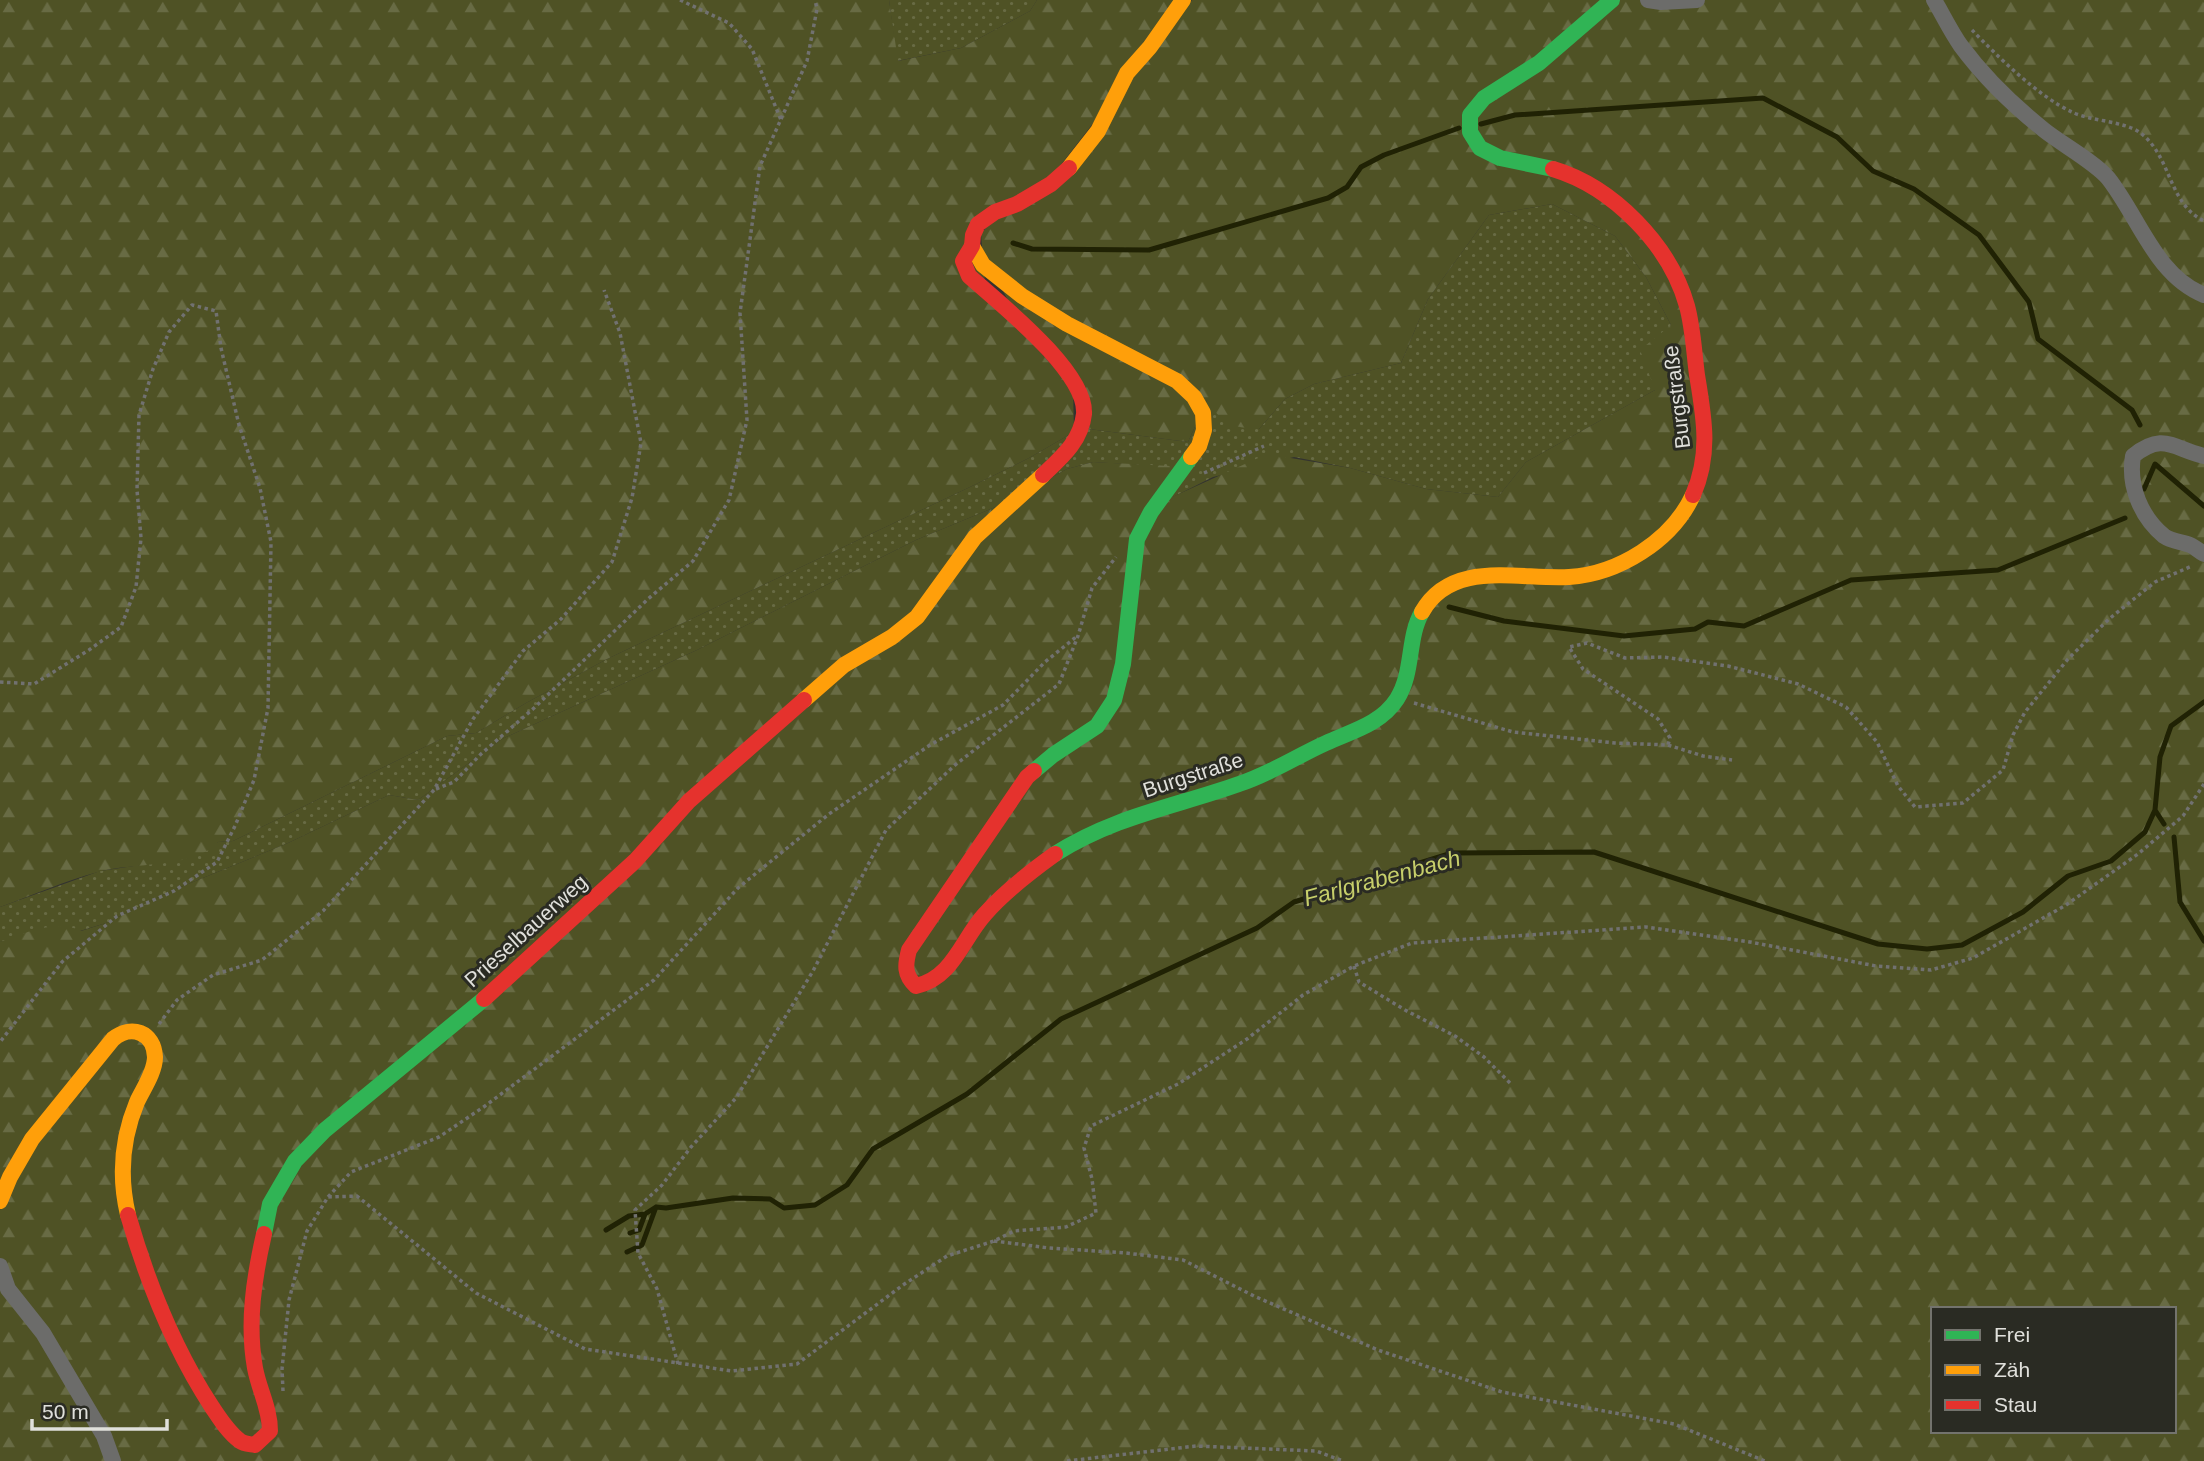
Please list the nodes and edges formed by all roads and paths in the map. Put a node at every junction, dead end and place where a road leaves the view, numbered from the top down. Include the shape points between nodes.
1 (680, 0) edge
2 (815, 0) edge
3 (1183, 0) edge
4 (1612, 0) edge
5 (1648, 0) edge
6 (1697, 0) edge
7 (1934, 0) edge
8 (1967, 24) dead end
9 (780, 120) junction
10 (2204, 221) edge
11 (972, 246) junction
12 (604, 290) dead end
13 (2204, 295) edge
14 (1264, 446) dead end
15 (2204, 456) edge
16 (1195, 477) dead end
17 (1137, 539) junction
18 (2204, 554) edge
19 (2204, 561) edge
20 (1078, 636) junction
21 (0, 682) edge
22 (1398, 699) junction
23 (1668, 745) junction
24 (1732, 760) dead end
25 (2204, 784) edge
26 (434, 790) junction
27 (1354, 966) junction
28 (149, 1037) junction
29 (0, 1042) edge
30 (1510, 1083) dead end
31 (328, 1197) junction
32 (0, 1201) edge
33 (994, 1241) junction
34 (0, 1266) edge
35 (678, 1364) junction
36 (283, 1393) dead end
37 (113, 1461) edge
38 (1067, 1461) edge
39 (1343, 1461) edge
40 (1765, 1461) edge

1 - 9 path via 729,23 751,49
2 - 9 path via 807,61
3 - 11 street, Prieselbauerweg via 1126,73 1098,131 1076,161 1051,184 978,224
4 - 22 street, Burgstraße via 1562,45 1476,104 1470,113 1469,131 1474,143 1493,155 1554,168 1588,184 1617,203 1662,253 1686,303 1703,412 1705,456 1695,490 1662,537 1640,555 1606,571 1572,577 1475,576 1448,583 1426,600
5 - 6 street
7 - 13 street via 1961,46 2020,110 2105,174 2161,261 2188,289
8 - 10 path via 2033,86 2072,113 2138,132 2160,156 2176,195 2192,215
9 - 26 path via 760,166 740,313 747,420 729,500 693,561 454,782
11 - 17 street, Burgstraße via 983,265 1022,296 1177,381 1203,412 1199,446
11 - 28 street, Prieselbauerweg via 963,261 969,275 1049,349 1079,387 1084,409 1070,450 975,537 917,617 844,665 770,729 503,982 325,1130 295,1161 270,1204 256,1270 250,1332 270,1432 255,1445 239,1440 209,1404 188,1367 126,1210 122,1186 131,1119 155,1060
12 - 26 path via 620,333 641,443 632,498 612,562 561,619 523,652 473,719
14 - 16 path
15 - 18 street via 2160,442 2133,456 2131,469 2144,514 2165,537
17 - 20 path via 1123,548 1092,588
17 - 22 street, Burgstraße via 1123,664 1114,700 1097,726 1052,755 1027,777 1011,800 909,950 907,979 916,986 942,977 979,920 1020,880 1066,848 1124,819 1244,783 1382,718
19 - 23 path via 2155,582 2068,659 2025,712 2003,770 1963,803 1915,807 1898,786 1877,742 1846,707 1798,684 1728,666 1663,657 1625,658 1587,643 1569,647 1583,668 1658,719 1670,737
20 - 31 path via 1003,705 930,745 819,822 738,888 654,980 439,1137 351,1172
20 - 35 path via 1059,684 955,765 886,830 813,971 736,1098 635,1210 638,1253 657,1289
21 - 29 path via 34,684 121,627 136,587 141,538 139,415 169,332 192,305 216,311 233,399 271,542 268,708 254,780 217,862 174,891 117,916 62,962
22 - 23 path via 1513,732
23 - 24 path
25 - 27 path via 2183,816 2138,855 2066,905 1973,958 1931,970 1876,966 1646,927 1412,943
26 - 28 path via 323,911 262,960 213,975 177,1000
27 - 30 path via 1359,982 1455,1036
27 - 33 path via 1303,995 1178,1084 1091,1126 1084,1148 1096,1213 1066,1227 1014,1231
28 - 32 street via 143,1032 122,1032 109,1044 48,1116 17,1162
31 - 35 path via 357,1196 476,1293 584,1349
31 - 36 path via 307,1231 289,1300
33 - 35 path via 947,1256 797,1364 732,1371
33 - 40 path via 1184,1260 1378,1350 1502,1392 1674,1424
34 - 37 street via 8,1289 43,1333 104,1436
38 - 39 path via 1196,1446 1316,1451

